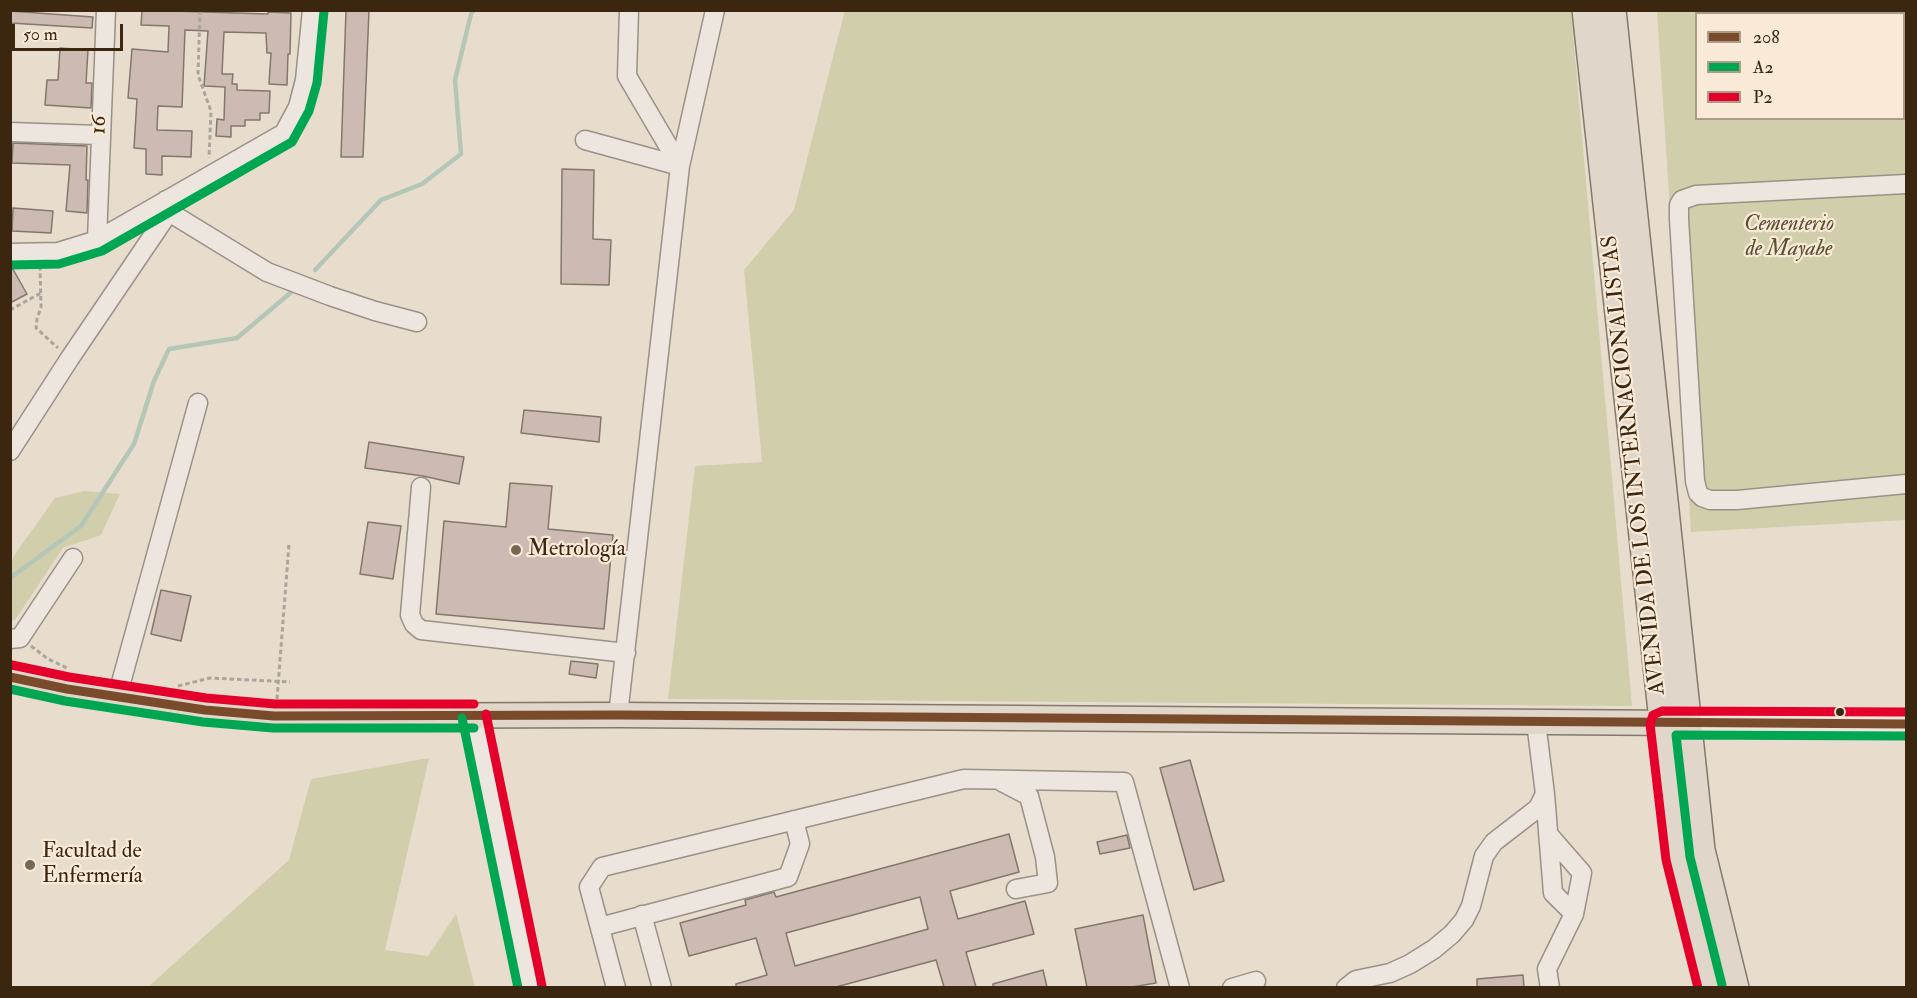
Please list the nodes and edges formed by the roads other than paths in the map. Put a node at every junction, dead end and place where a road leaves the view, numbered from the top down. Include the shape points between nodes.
1 (106, 10) edge
2 (312, 10) edge
3 (628, 10) edge
4 (715, 10) edge
5 (1586, 10) edge
6 (1612, 10) edge
7 (10, 132) edge
8 (99, 135) junction
9 (585, 140) dead end
10 (680, 166) junction
11 (1906, 184) edge
12 (167, 206) junction
13 (97, 240) junction
14 (10, 253) edge
15 (417, 322) dead end
16 (198, 403) dead end
17 (10, 451) edge
18 (1906, 484) edge
19 (421, 487) dead end
20 (73, 558) dead end
21 (15, 638) edge
22 (626, 653) junction
23 (10, 676) edge
24 (117, 697) junction
25 (618, 715) junction
26 (474, 716) junction
27 (1536, 722) junction
28 (1674, 723) junction
29 (1906, 724) edge
30 (998, 780) junction
31 (1545, 794) junction
32 (794, 820) junction
33 (1548, 834) junction
34 (1016, 889) dead end
35 (1574, 914) junction
36 (642, 915) junction
37 (600, 927) junction
38 (1256, 981) dead end
39 (530, 987) edge
40 (616, 987) edge
41 (662, 987) edge
42 (1180, 987) edge
43 (1232, 987) edge
44 (1346, 987) edge
45 (1550, 987) edge
46 (1710, 987) edge
47 (1735, 987) edge

1 - 8 street, 16
2 - 12 street via 305,80 298,107 284,133 208,175
3 - 10 street via 627,76
4 - 10 street
5 - 28 highway, AVENIDA DE LOS INTERNACIONALISTAS
6 - 28 highway, AVENIDA DE LOS INTERNACIONALISTAS
7 - 8 street
8 - 13 street, 16
9 - 10 street
10 - 22 street
11 - 18 street via 1696,195 1682,200 1679,219 1698,493 1710,500 1737,500
12 - 13 street
12 - 15 street via 267,272
12 - 17 street
13 - 14 street via 58,252
16 - 24 street
19 - 22 street via 410,615 421,630
20 - 21 street
22 - 25 street
23 - 24 main road
24 - 26 main road via 274,716
25 - 26 main road
25 - 27 main road
26 - 39 street
27 - 28 main road
27 - 31 street
28 - 29 street
28 - 46 highway, AVENIDA DE LOS INTERNACIONALISTAS via 1678,859
28 - 47 highway, AVENIDA DE LOS INTERNACIONALISTAS
30 - 32 street via 964,779
30 - 34 street via 1029,796 1046,857 1048,883
30 - 42 street via 1124,782
31 - 33 street
31 - 44 street via 1538,808 1494,842 1484,856 1472,906 1452,934 1410,964 1356,980
32 - 36 street via 800,844 788,877
32 - 37 street via 602,867 589,887
33 - 35 street via 1553,893
33 - 35 street via 1582,873
35 - 45 street via 1547,969
36 - 37 street
36 - 41 street
37 - 40 street
38 - 43 street

